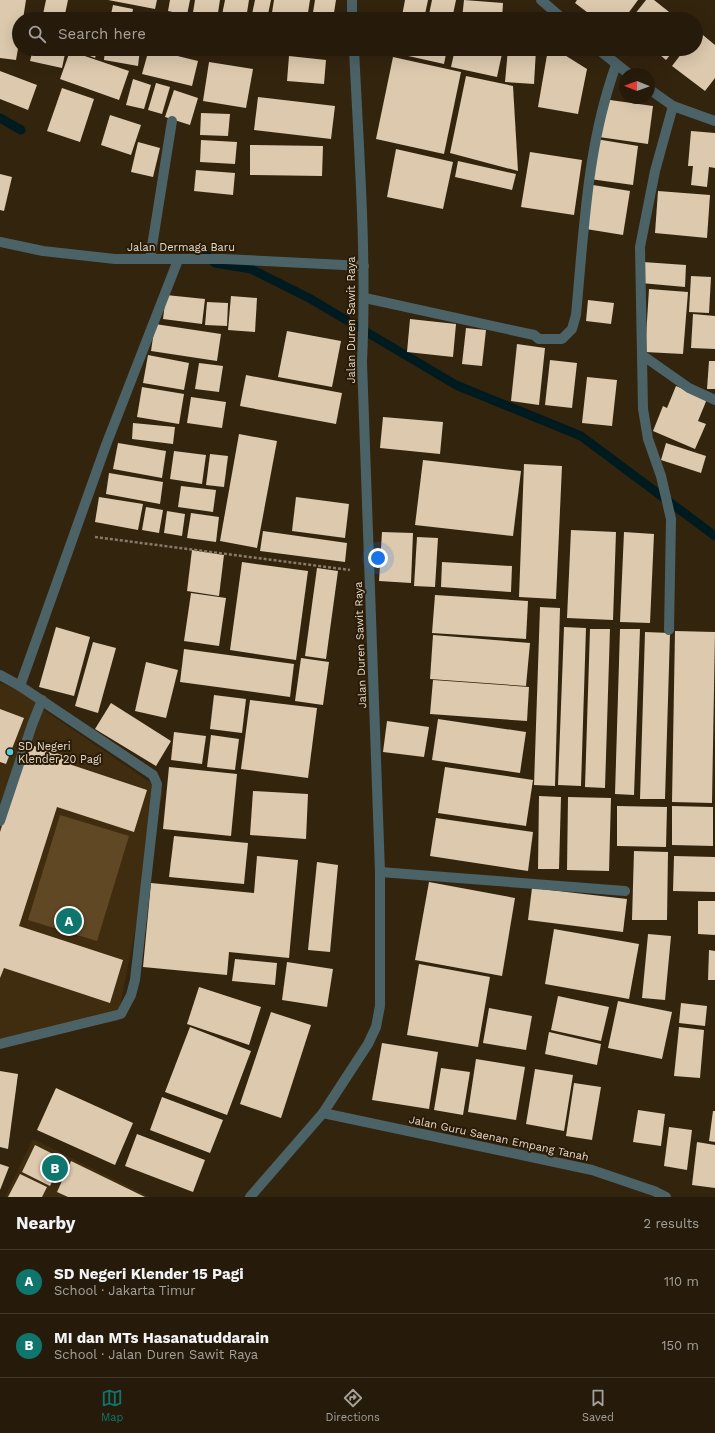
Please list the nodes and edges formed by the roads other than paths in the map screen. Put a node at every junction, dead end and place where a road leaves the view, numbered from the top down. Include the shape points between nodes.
1 (352, 0) edge
2 (541, 0) edge
3 (352, 12) edge
4 (555, 12) edge
5 (354, 56) edge
6 (606, 56) edge
7 (616, 65) junction
8 (620, 68) edge
9 (655, 92) edge
10 (673, 106) junction
11 (172, 121) dead end
12 (715, 122) edge
13 (0, 242) edge
14 (150, 260) junction
15 (178, 260) junction
16 (364, 266) junction
17 (364, 298) junction
18 (642, 355) junction
19 (715, 400) edge
20 (669, 630) dead end
21 (0, 674) edge
22 (20, 686) junction
23 (42, 700) junction
24 (0, 821) edge
25 (380, 872) junction
26 (625, 890) dead end
27 (0, 1044) edge
28 (323, 1113) junction
29 (250, 1197) edge
30 (666, 1197) edge

1 - 3 street
2 - 4 street
5 - 16 street, Jalan Duren Sawit Raya
6 - 7 street
7 - 8 street
7 - 17 street via 606,93 587,186 575,320 572,329 562,339 539,338
9 - 10 street
10 - 12 street
10 - 18 street via 655,171 640,247
11 - 14 street
13 - 14 street, Jalan Dermaga Baru via 43,251
14 - 15 street, Jalan Dermaga Baru
15 - 16 street, Jalan Dermaga Baru via 224,259
15 - 22 street via 106,445
16 - 17 street, Jalan Duren Sawit Raya
17 - 25 street, Jalan Duren Sawit Raya via 362,362
18 - 19 street via 689,388
18 - 20 street via 643,409 648,440 661,476 671,519
21 - 22 street
22 - 23 street
23 - 24 street
23 - 27 street via 153,775 157,784 135,980 131,995 121,1014
25 - 26 street
25 - 28 street, Jalan Duren Sawit Raya via 380,1006 376,1027 368,1044
28 - 29 street, Jalan Duren Sawit Raya
28 - 30 street, Jalan Guru Saenan Empang Tanah via 592,1170

